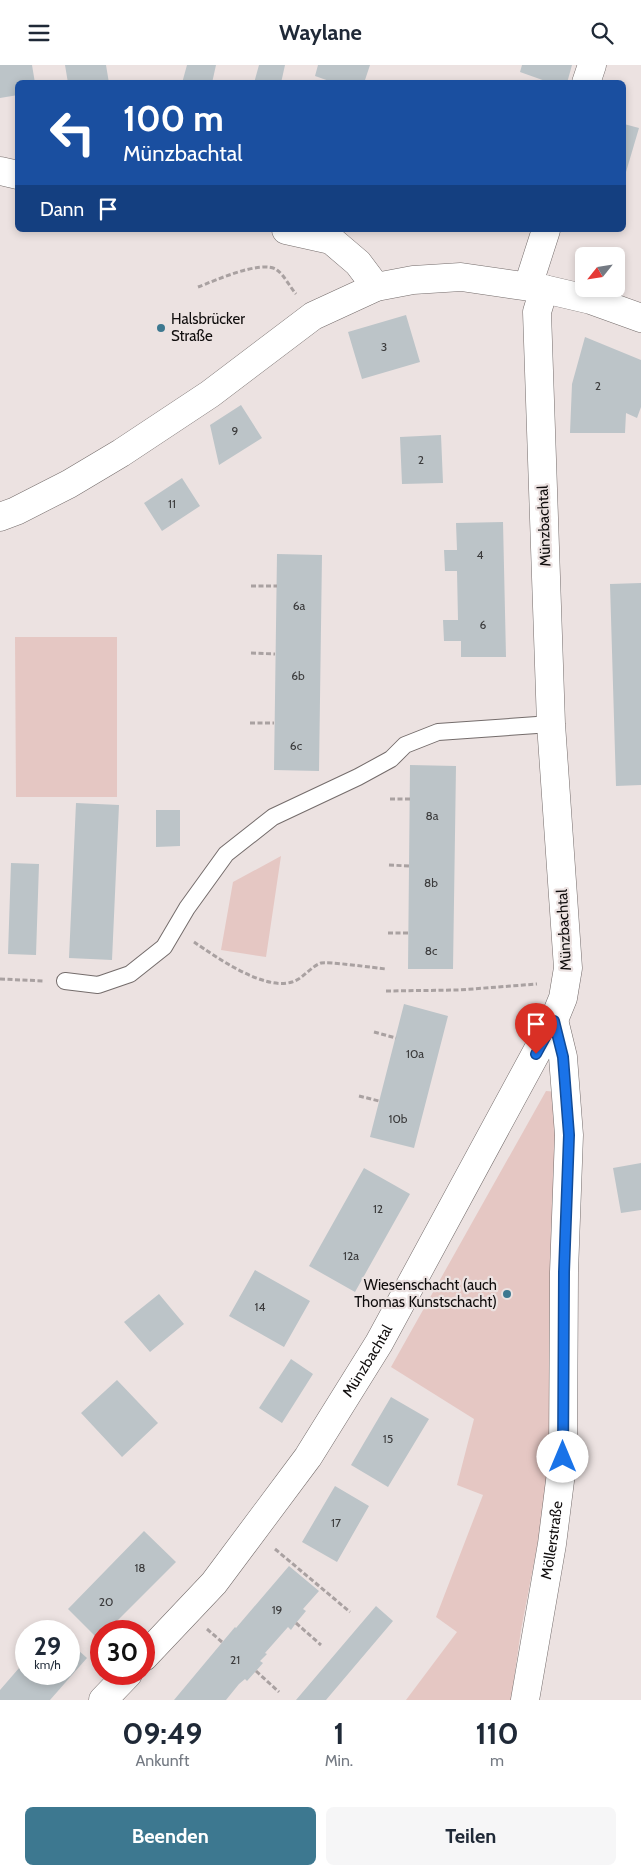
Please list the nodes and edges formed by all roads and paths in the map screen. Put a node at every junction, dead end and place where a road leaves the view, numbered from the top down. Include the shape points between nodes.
1 (592, 65) edge
2 (587, 80) edge
3 (0, 171) edge
4 (15, 174) edge
5 (295, 232) edge
6 (546, 232) edge
7 (288, 284) dead end
8 (198, 287) dead end
9 (376, 287) junction
10 (536, 287) junction
11 (641, 318) edge
12 (0, 517) edge
13 (251, 586) dead end
14 (277, 586) dead end
15 (251, 653) dead end
16 (275, 654) dead end
17 (250, 723) dead end
18 (274, 723) dead end
19 (551, 725) junction
20 (390, 799) dead end
21 (410, 799) dead end
22 (389, 865) dead end
23 (409, 865) dead end
24 (388, 933) dead end
25 (408, 933) dead end
26 (170, 938) junction
27 (386, 969) dead end
28 (0, 979) edge
29 (65, 981) joint
30 (566, 983) junction
31 (386, 991) dead end
32 (554, 1021) junction
33 (374, 1032) dead end
34 (396, 1037) dead end
35 (359, 1096) dead end
36 (379, 1101) dead end
37 (253, 1531) junction
38 (350, 1612) dead end
39 (296, 1623) dead end
40 (155, 1645) edge
41 (321, 1645) dead end
42 (256, 1671) dead end
43 (117, 1685) edge
44 (279, 1692) dead end
45 (103, 1700) edge
46 (524, 1700) edge

1 - 2 street
3 - 4 street
5 - 9 street via 331,240 358,263
6 - 10 street, Münzbachtal
7 - 8 path via 276,269 261,267
9 - 10 street via 413,280 461,277
9 - 12 street via 313,317 210,394 121,453 69,484
10 - 11 street via 591,300
10 - 19 street, Münzbachtal
13 - 14 path
15 - 16 path
17 - 18 path
19 - 26 lane via 438,732 405,745 392,759 274,817 226,853
19 - 30 street, Münzbachtal via 568,969
20 - 21 path
22 - 23 path
24 - 25 path
26 - 27 path via 190,939 249,976 273,983 292,983 322,963
26 - 29 lane via 164,947 130,974 98,985
28 - 29 path
30 - 31 path
30 - 32 street, Münzbachtal
32 - 37 street, Münzbachtal via 379,1343 308,1457
32 - 46 street, Möllerstraße via 563,1057 569,1135 563,1457 552,1544
33 - 34 path
35 - 36 path
37 - 38 path
37 - 40 street, Münzbachtal via 214,1583
39 - 41 path
42 - 44 path
43 - 45 street

